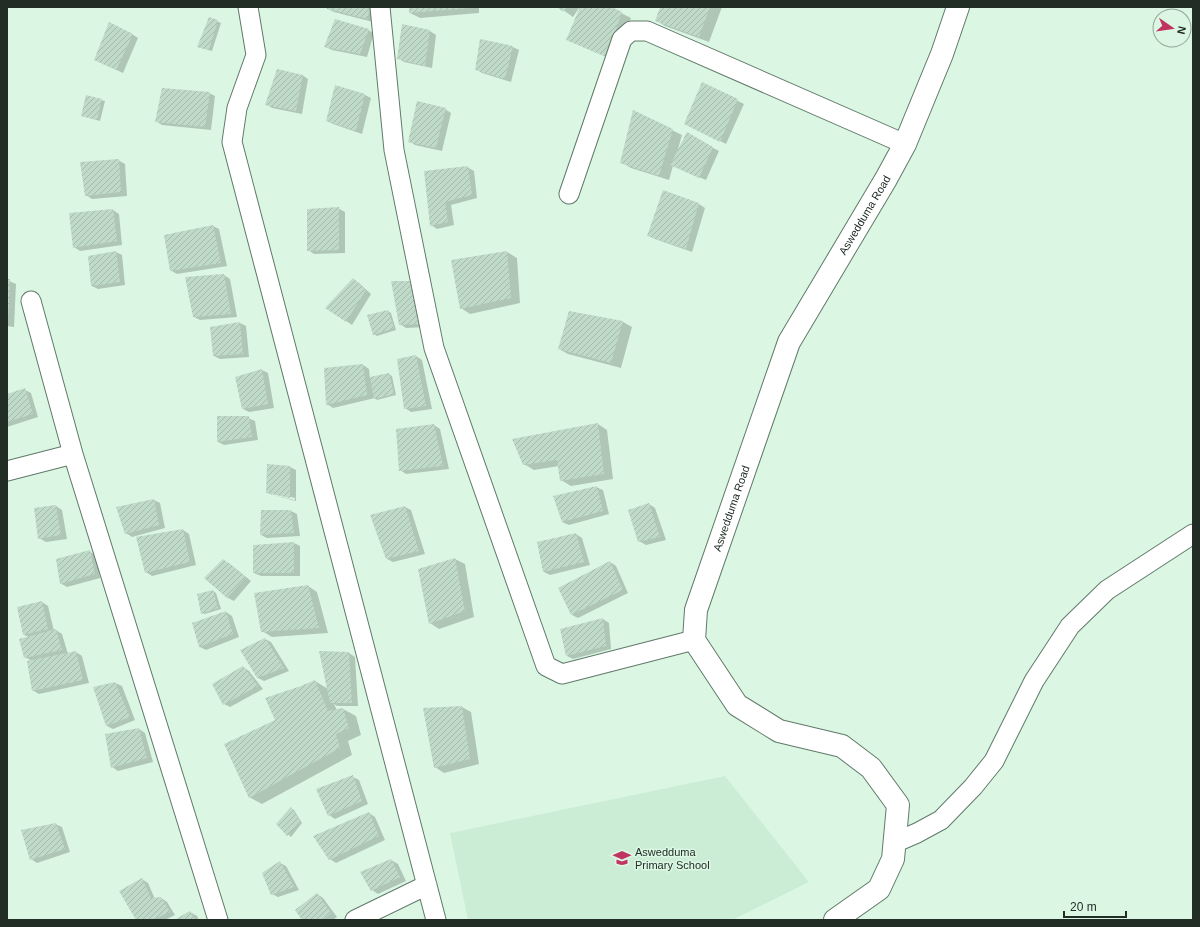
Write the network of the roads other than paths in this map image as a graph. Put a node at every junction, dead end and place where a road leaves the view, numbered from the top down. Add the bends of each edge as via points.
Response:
1 (248, 7) edge
2 (380, 7) edge
3 (958, 7) edge
4 (905, 144) junction
5 (568, 194) dead end
6 (31, 301) dead end
7 (73, 454) junction
8 (7, 471) edge
9 (1193, 534) edge
10 (694, 640) junction
11 (894, 843) junction
12 (427, 885) junction
13 (218, 920) edge
14 (355, 920) edge
15 (436, 920) edge
16 (835, 920) edge

1 - 12 street via 256,55 237,108 232,142
2 - 10 street via 394,150 434,348 546,666 562,674
3 - 4 street, Aswedduma Road via 942,54
4 - 5 street via 648,31 631,31 622,39
4 - 10 street, Aswedduma Road via 789,342 696,610
6 - 7 street
7 - 8 street
7 - 13 street
9 - 11 street via 1107,590 1070,626 1034,681 994,761 973,787 941,820
10 - 11 street via 737,705 779,731 842,746 871,768 898,805
11 - 16 street via 893,859 879,889
12 - 14 street
12 - 15 street

